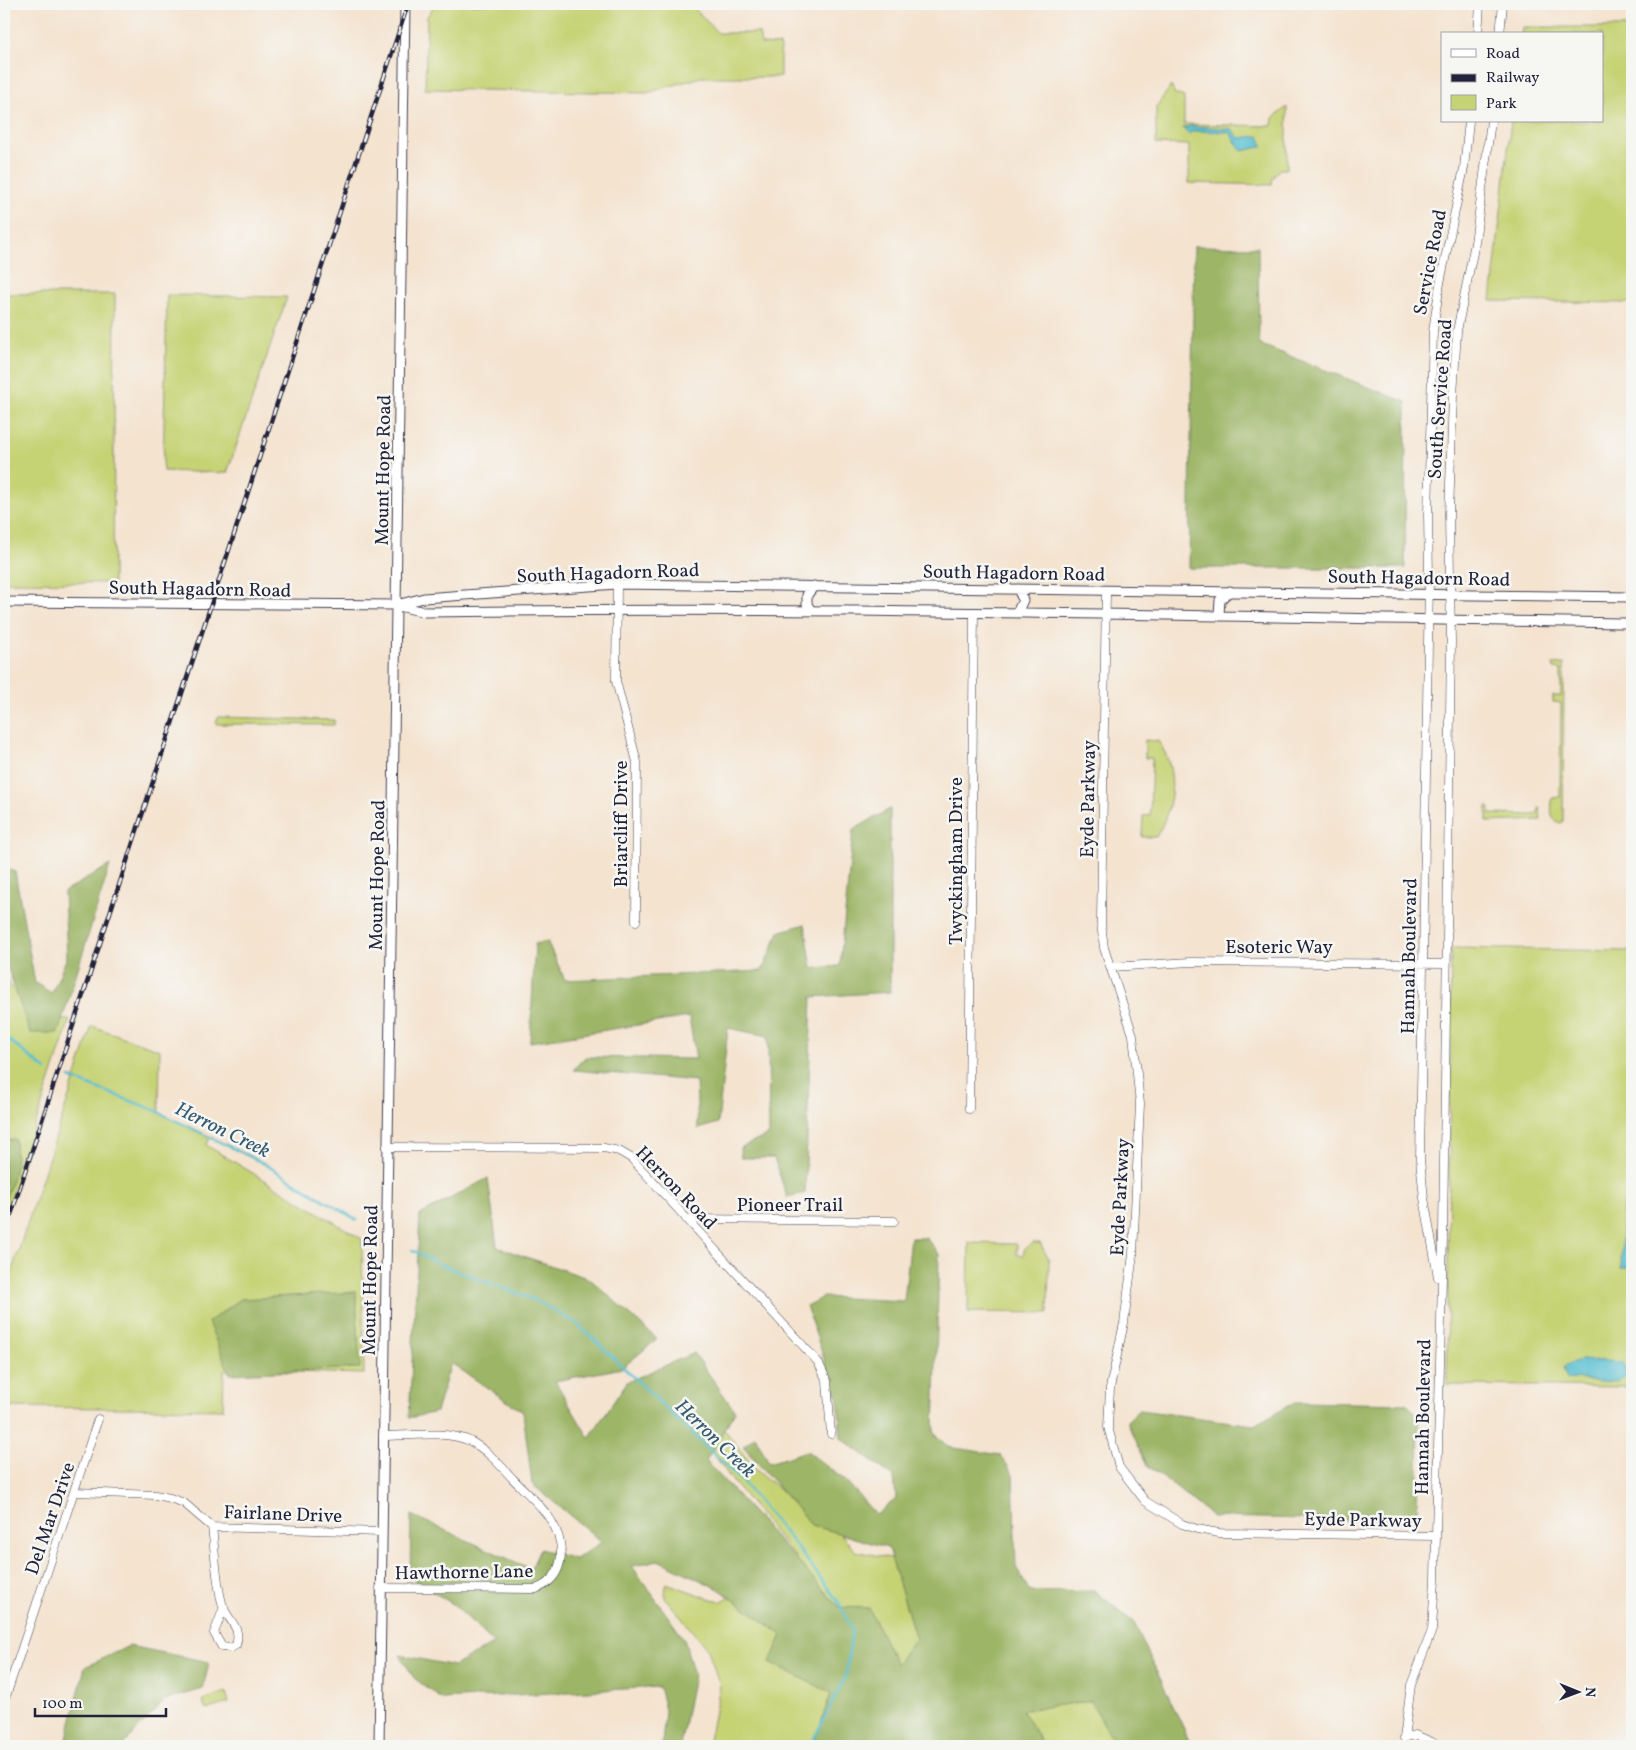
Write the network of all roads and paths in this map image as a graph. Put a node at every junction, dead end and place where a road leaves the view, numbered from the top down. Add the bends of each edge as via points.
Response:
1 (405, 4) edge
2 (1480, 4) edge
3 (1503, 4) edge
4 (1478, 32) edge
5 (1500, 32) edge
6 (1469, 122) edge
7 (1491, 122) edge
8 (617, 584) junction
9 (814, 586) junction
10 (1018, 589) junction
11 (1106, 590) junction
12 (1230, 591) junction
13 (1429, 593) junction
14 (1451, 594) junction
15 (1632, 597) edge
16 (4, 602) edge
17 (396, 605) junction
18 (617, 610) junction
19 (811, 611) junction
20 (974, 613) junction
21 (1017, 613) junction
22 (1106, 614) junction
23 (1219, 615) junction
24 (1428, 620) junction
25 (1451, 620) junction
26 (1632, 623) edge
27 (636, 920) dead end
28 (1424, 964) junction
29 (1446, 964) junction
30 (1112, 967) junction
31 (969, 1109) dead end
32 (387, 1147) junction
33 (686, 1219) junction
34 (894, 1221) dead end
35 (1441, 1292) junction
36 (98, 1419) dead end
37 (831, 1434) dead end
38 (383, 1436) junction
39 (75, 1492) junction
40 (212, 1527) junction
41 (381, 1532) junction
42 (1436, 1536) junction
43 (380, 1588) junction
44 (224, 1607) junction
45 (4, 1674) edge
46 (9, 1684) junction
47 (4, 1698) edge
48 (379, 1746) edge
49 (1441, 1746) edge

1 - 17 street, Mount Hope Road
2 - 4 street
3 - 5 street
6 - 13 street, Service Road via 1464,168 1433,331
7 - 14 street, South Service Road via 1479,218 1457,331 1450,514
8 - 9 street, South Hagadorn Road
8 - 17 street, South Hagadorn Road via 424,598
8 - 18 street, Briarcliff Drive
9 - 10 street, South Hagadorn Road
9 - 19 street via 807,595
10 - 11 street, South Hagadorn Road
10 - 21 street via 1023,600
11 - 12 street, South Hagadorn Road
11 - 22 street, Eyde Parkway
12 - 13 street, South Hagadorn Road
12 - 23 street via 1220,600
13 - 14 street, South Hagadorn Road
13 - 24 street, Service Road
14 - 15 street, South Hagadorn Road
14 - 25 street, South Service Road
16 - 17 street, South Hagadorn Road
17 - 18 street, South Hagadorn Road via 425,612
17 - 32 street, Mount Hope Road
18 - 19 street, South Hagadorn Road
18 - 27 street, Briarcliff Drive via 616,681 637,762
19 - 20 street, South Hagadorn Road
20 - 21 street, South Hagadorn Road
20 - 31 street, Twyckingham Drive
21 - 22 street, South Hagadorn Road
22 - 23 street, South Hagadorn Road
22 - 30 street, Eyde Parkway via 1101,923 1104,948
23 - 24 street, South Hagadorn Road
24 - 25 street, South Hagadorn Road
24 - 28 street, Hannah Boulevard
25 - 26 street, South Hagadorn Road
25 - 29 street, Hannah Boulevard
28 - 29 street, Esoteric Way
28 - 30 street, Esoteric Way via 1190,962
28 - 35 street, Hannah Boulevard via 1420,1160
29 - 35 street, Hannah Boulevard
30 - 42 street, Eyde Parkway via 1133,1035 1140,1104 1133,1254 1124,1323 1110,1388 1108,1427 1119,1467 1145,1501 1182,1524 1198,1529 1219,1533
32 - 33 street, Herron Road via 614,1149 631,1158
32 - 38 street, Mount Hope Road
33 - 34 street, Pioneer Trail
33 - 37 street, Herron Road via 818,1362 827,1381
35 - 42 street, Hannah Boulevard
36 - 39 street, Del Mar Drive
38 - 41 street, Mount Hope Road
38 - 43 street, Hawthorne Lane via 451,1437 476,1444 502,1466 548,1515 558,1535 561,1553 555,1576 536,1588
39 - 40 street, Fairlane Drive via 170,1498 184,1503
39 - 46 street, Del Mar Drive
40 - 41 street, Fairlane Drive
40 - 44 street
41 - 43 street, Mount Hope Road
42 - 49 street, Hannah Boulevard via 1432,1630 1411,1685 1404,1738 1416,1736
43 - 48 street, Mount Hope Road
44 - 44 street via 214,1633 222,1646 231,1648 236,1645 238,1629
45 - 46 street
46 - 47 street, Del Mar Drive

